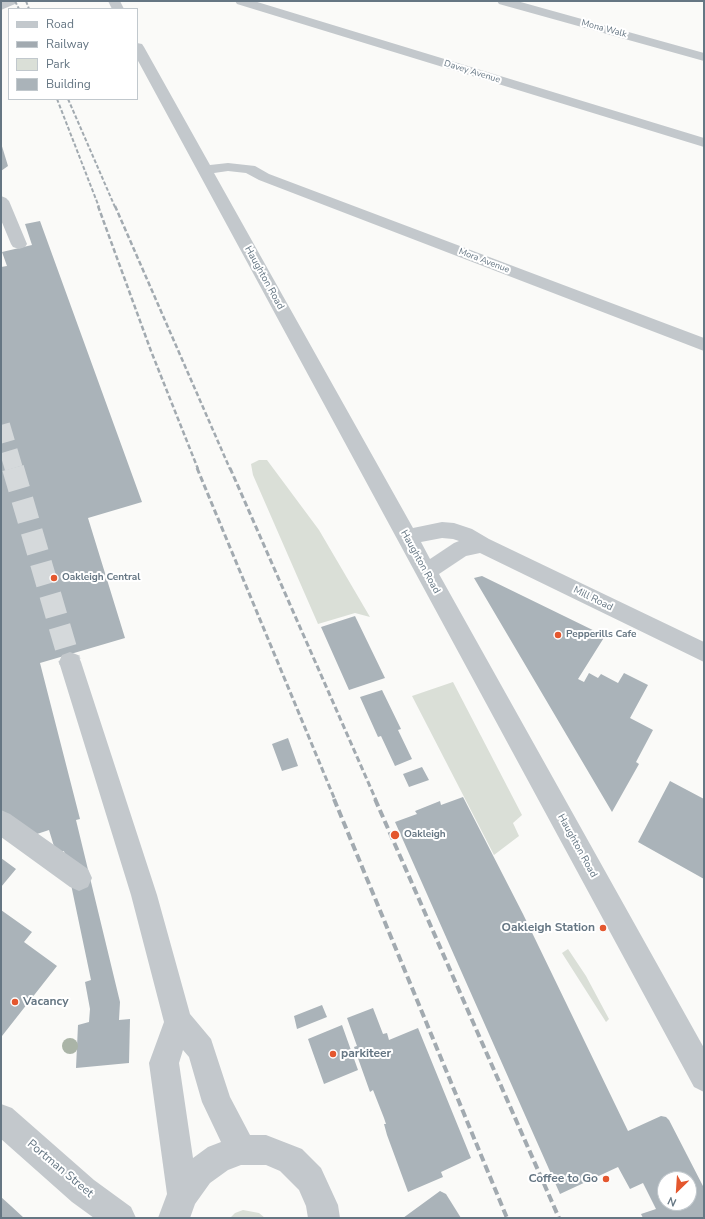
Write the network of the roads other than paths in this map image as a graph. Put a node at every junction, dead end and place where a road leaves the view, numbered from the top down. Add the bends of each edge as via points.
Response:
1 (10, 1) edge
2 (241, 1) edge
3 (503, 1) edge
4 (1, 6) edge
5 (138, 49) edge
6 (704, 56) edge
7 (704, 143) edge
8 (209, 177) junction
9 (1, 201) edge
10 (19, 244) dead end
11 (704, 345) edge
12 (406, 537) junction
13 (482, 545) junction
14 (426, 572) junction
15 (704, 653) edge
16 (70, 662) tunnel mouth
17 (1, 822) edge
18 (79, 878) dead end
19 (178, 1022) junction
20 (704, 1077) edge
21 (1, 1119) edge
22 (241, 1150) junction
23 (178, 1206) edge
24 (120, 1218) edge
25 (324, 1218) edge

1 - 4 street
2 - 7 street, Davey Avenue
3 - 6 street, Mona Walk
5 - 8 street, Haughton Road
8 - 11 street, Mora Avenue via 264,177
8 - 12 street, Haughton Road
9 - 10 street
12 - 13 street, Mill Road via 442,530 460,533
12 - 14 street, Haughton Road
13 - 14 street via 461,549
13 - 15 street, Mill Road
14 - 20 street, Haughton Road
16 - 19 street via 144,895
17 - 18 street
19 - 22 street via 201,1050 217,1102
19 - 23 street via 164,1063
21 - 24 street, Portman Street via 83,1190
22 - 23 street via 219,1158 199,1172
22 - 25 street via 266,1150 291,1160 310,1179 322,1205

